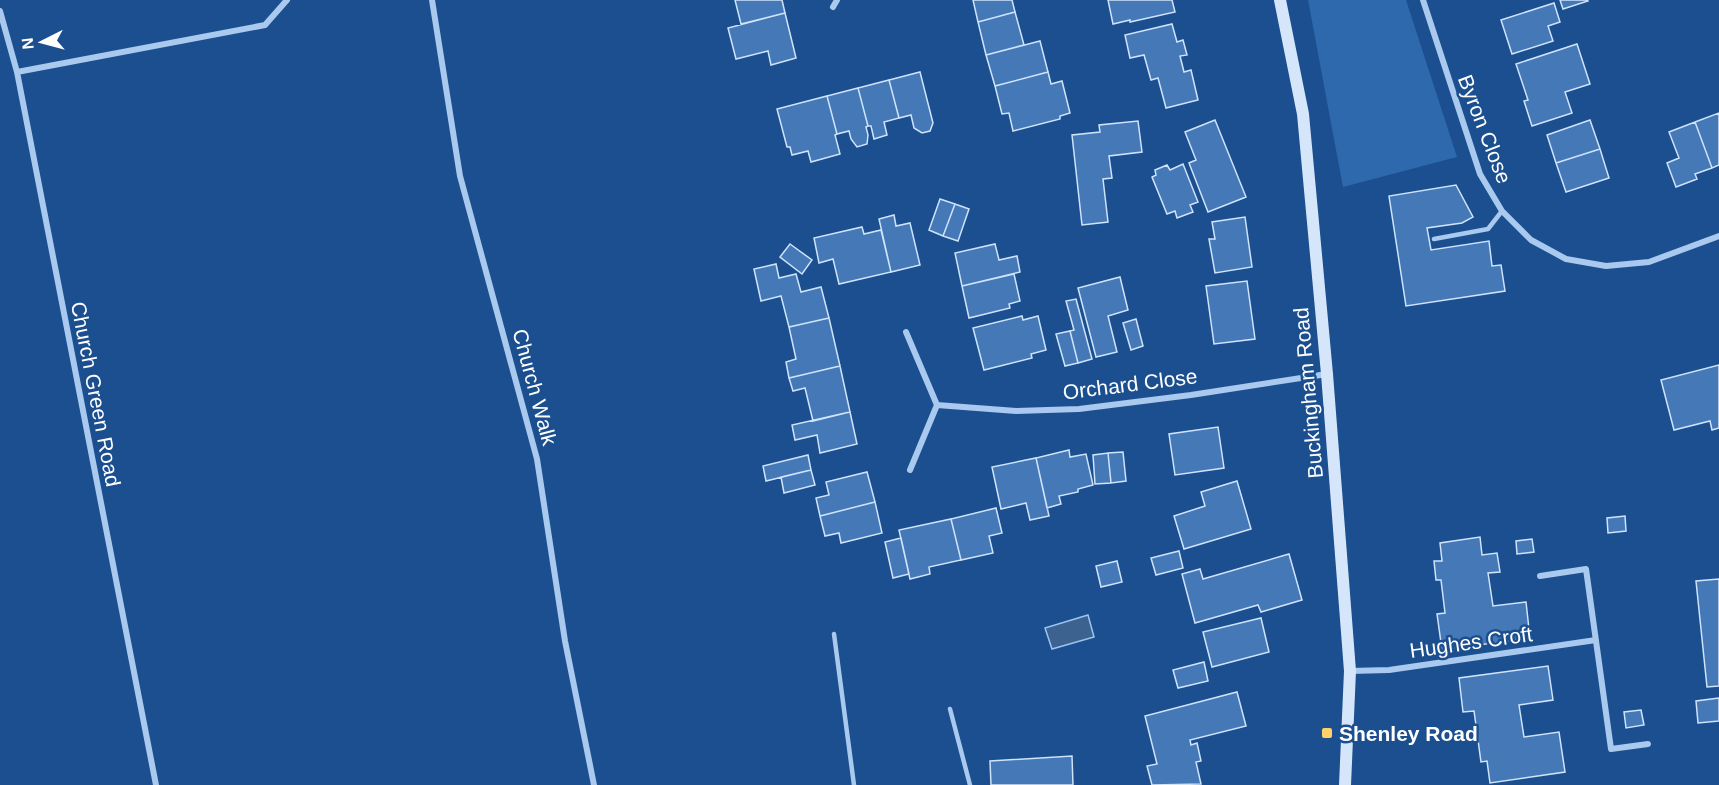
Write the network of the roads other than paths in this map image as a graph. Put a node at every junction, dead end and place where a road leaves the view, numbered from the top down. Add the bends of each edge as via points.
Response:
1 (287, 0) edge
2 (432, 0) edge
3 (837, 0) edge
4 (1280, 0) edge
5 (1423, 0) edge
6 (833, 7) dead end
7 (0, 11) edge
8 (17, 72) junction
9 (1502, 211) junction
10 (1719, 236) edge
11 (1434, 239) dead end
12 (906, 332) dead end
13 (1327, 374) junction
14 (937, 405) junction
15 (910, 470) dead end
16 (1540, 576) dead end
17 (834, 634) dead end
18 (1596, 640) junction
19 (1350, 671) junction
20 (950, 709) dead end
21 (1648, 744) dead end
22 (156, 785) edge
23 (594, 785) edge
24 (854, 785) edge
25 (970, 785) edge
26 (1346, 785) edge

1 - 8 street via 265,25
2 - 23 street, Church Walk via 460,176 537,459 565,641
3 - 6 street
4 - 13 main road, Buckingham Road via 1303,114
5 - 9 street, Byron Close via 1480,174
7 - 8 street, Church Green Road
8 - 22 street, Church Green Road
9 - 10 street, Byron Close via 1531,240 1566,259 1606,266 1649,262
9 - 11 lane via 1488,229
12 - 14 street
13 - 14 street, Orchard Close via 1079,409 1016,411
13 - 19 main road, Buckingham Road
14 - 15 street
16 - 18 street via 1586,569
17 - 24 lane
18 - 19 street, Hughes Croft via 1389,670
18 - 21 street via 1611,749
19 - 26 main road, Buckingham Road
20 - 25 lane

